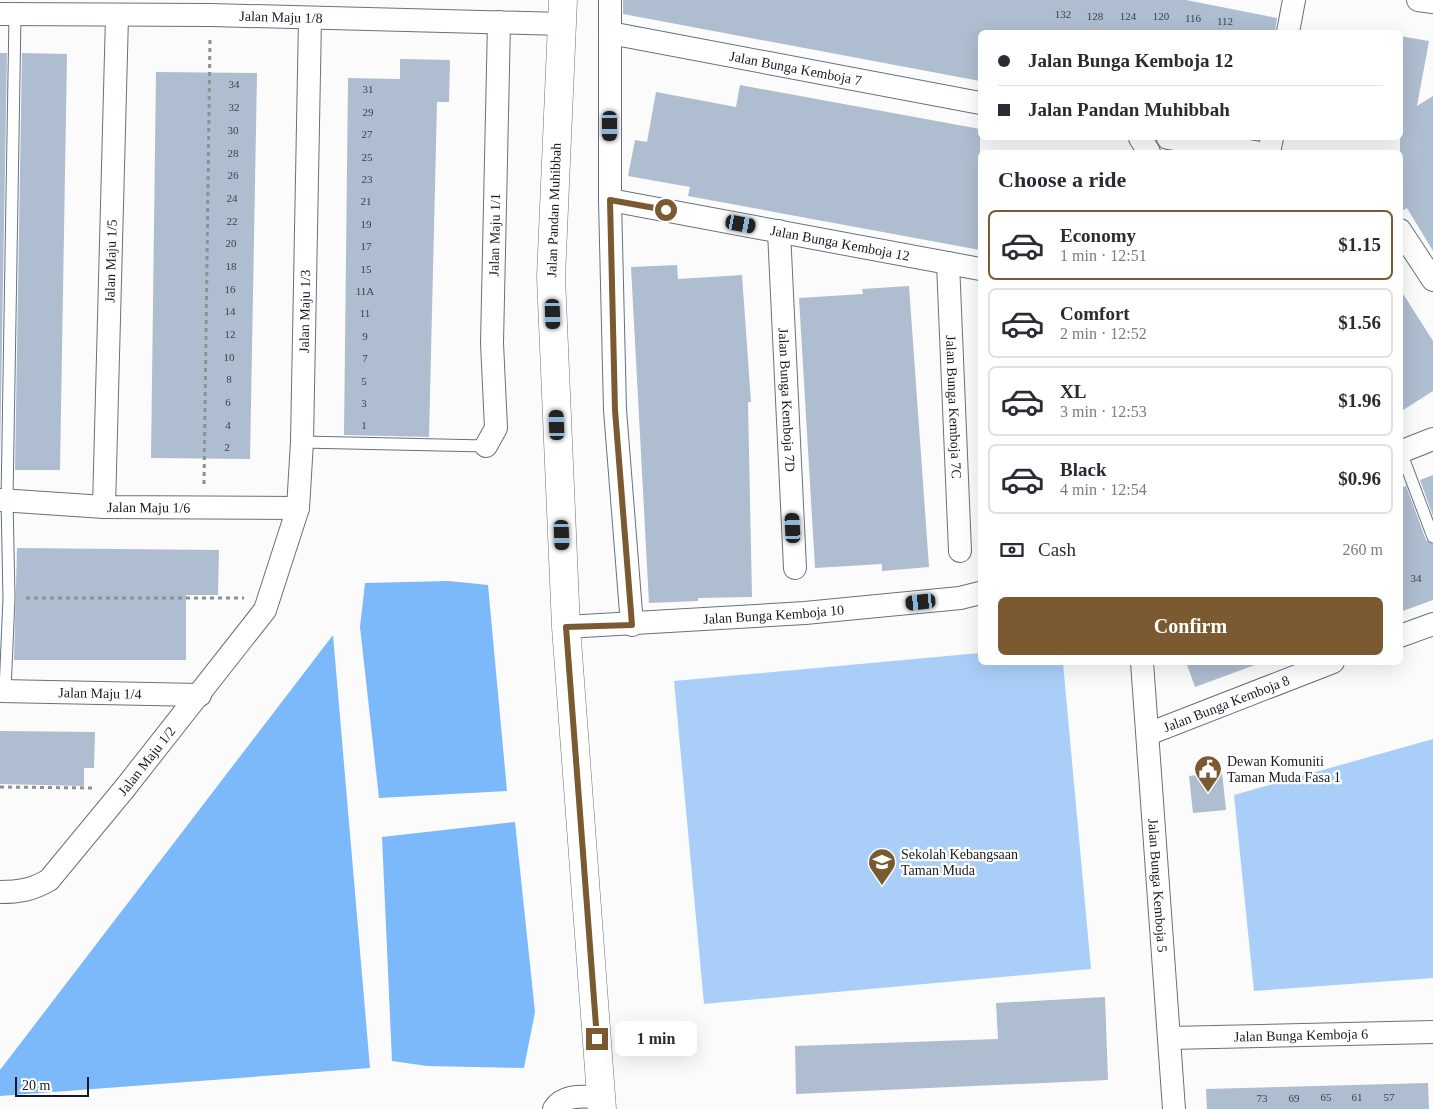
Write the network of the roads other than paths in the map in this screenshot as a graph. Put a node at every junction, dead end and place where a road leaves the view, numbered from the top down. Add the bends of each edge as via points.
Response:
1 (610, 0) edge
2 (1294, 0) edge
3 (1418, 0) edge
4 (1433, 2) edge
5 (562, 12) edge
6 (7, 15) edge
7 (117, 16) junction
8 (310, 19) junction
9 (499, 22) junction
10 (1288, 30) edge
11 (610, 33) junction
12 (978, 103) edge
13 (1180, 140) edge
14 (1243, 150) edge
15 (610, 200) junction
16 (779, 231) junction
17 (1403, 235) edge
18 (948, 263) junction
19 (978, 269) edge
20 (1433, 280) edge
21 (1433, 439) edge
22 (302, 442) junction
23 (486, 446) joint
24 (1403, 451) edge
25 (1403, 460) edge
26 (3, 500) edge
27 (104, 507) junction
28 (298, 508) junction
29 (1433, 537) edge
30 (960, 551) dead end
31 (795, 568) dead end
32 (978, 594) edge
33 (268, 598) joint
34 (1433, 624) edge
35 (632, 625) junction
36 (566, 627) junction
37 (1403, 635) edge
38 (1142, 665) edge
39 (1325, 665) edge
40 (3, 691) edge
41 (200, 695) junction
42 (1148, 734) junction
43 (0, 892) edge
44 (1433, 1032) edge
45 (1169, 1038) junction
46 (601, 1103) edge
47 (554, 1109) edge
48 (1174, 1109) edge

1 - 11 street
2 - 10 street
3 - 4 street
5 - 9 street, Jalan Maju 1/8
5 - 36 street, Jalan Pandan Muhibbah via 551,277
6 - 7 street, Jalan Maju 1/8
6 - 26 lane
7 - 8 street, Jalan Maju 1/8 via 252,12
7 - 27 street, Jalan Maju 1/5
8 - 9 street, Jalan Maju 1/8
8 - 22 street, Jalan Maju 1/3
9 - 23 street, Jalan Maju 1/1 via 492,343 496,428
11 - 12 street, Jalan Bunga Kemboja 7
11 - 15 street
13 - 14 street
15 - 16 street, Jalan Bunga Kemboja 12
15 - 35 street via 615,410
16 - 18 street, Jalan Bunga Kemboja 12
16 - 31 street, Jalan Bunga Kemboja 7D
17 - 20 street
18 - 19 street, Jalan Bunga Kemboja 12
18 - 30 street, Jalan Bunga Kemboja 7C
21 - 24 street
22 - 23 lane
22 - 28 street, Jalan Maju 1/3
25 - 29 lane
26 - 27 street, Jalan Maju 1/6
26 - 40 lane via 9,598
27 - 28 street, Jalan Maju 1/6
28 - 33 street, Jalan Maju 1/3
32 - 35 street, Jalan Bunga Kemboja 10 via 805,613
33 - 41 street, Jalan Maju 1/2 via 265,610
34 - 37 street
35 - 36 street, Jalan Bunga Kemboja 10
36 - 46 street, Jalan Pandan Muhibbah
38 - 42 street, Jalan Bunga Kemboja 5
39 - 42 street, Jalan Bunga Kemboja 8
40 - 41 street, Jalan Maju 1/4
41 - 43 street, Jalan Maju 1/2 via 49,880 19,892
42 - 45 street, Jalan Bunga Kemboja 5
44 - 45 street, Jalan Bunga Kemboja 6
45 - 48 street, Jalan Bunga Kemboja 5
46 - 47 street via 568,1098

